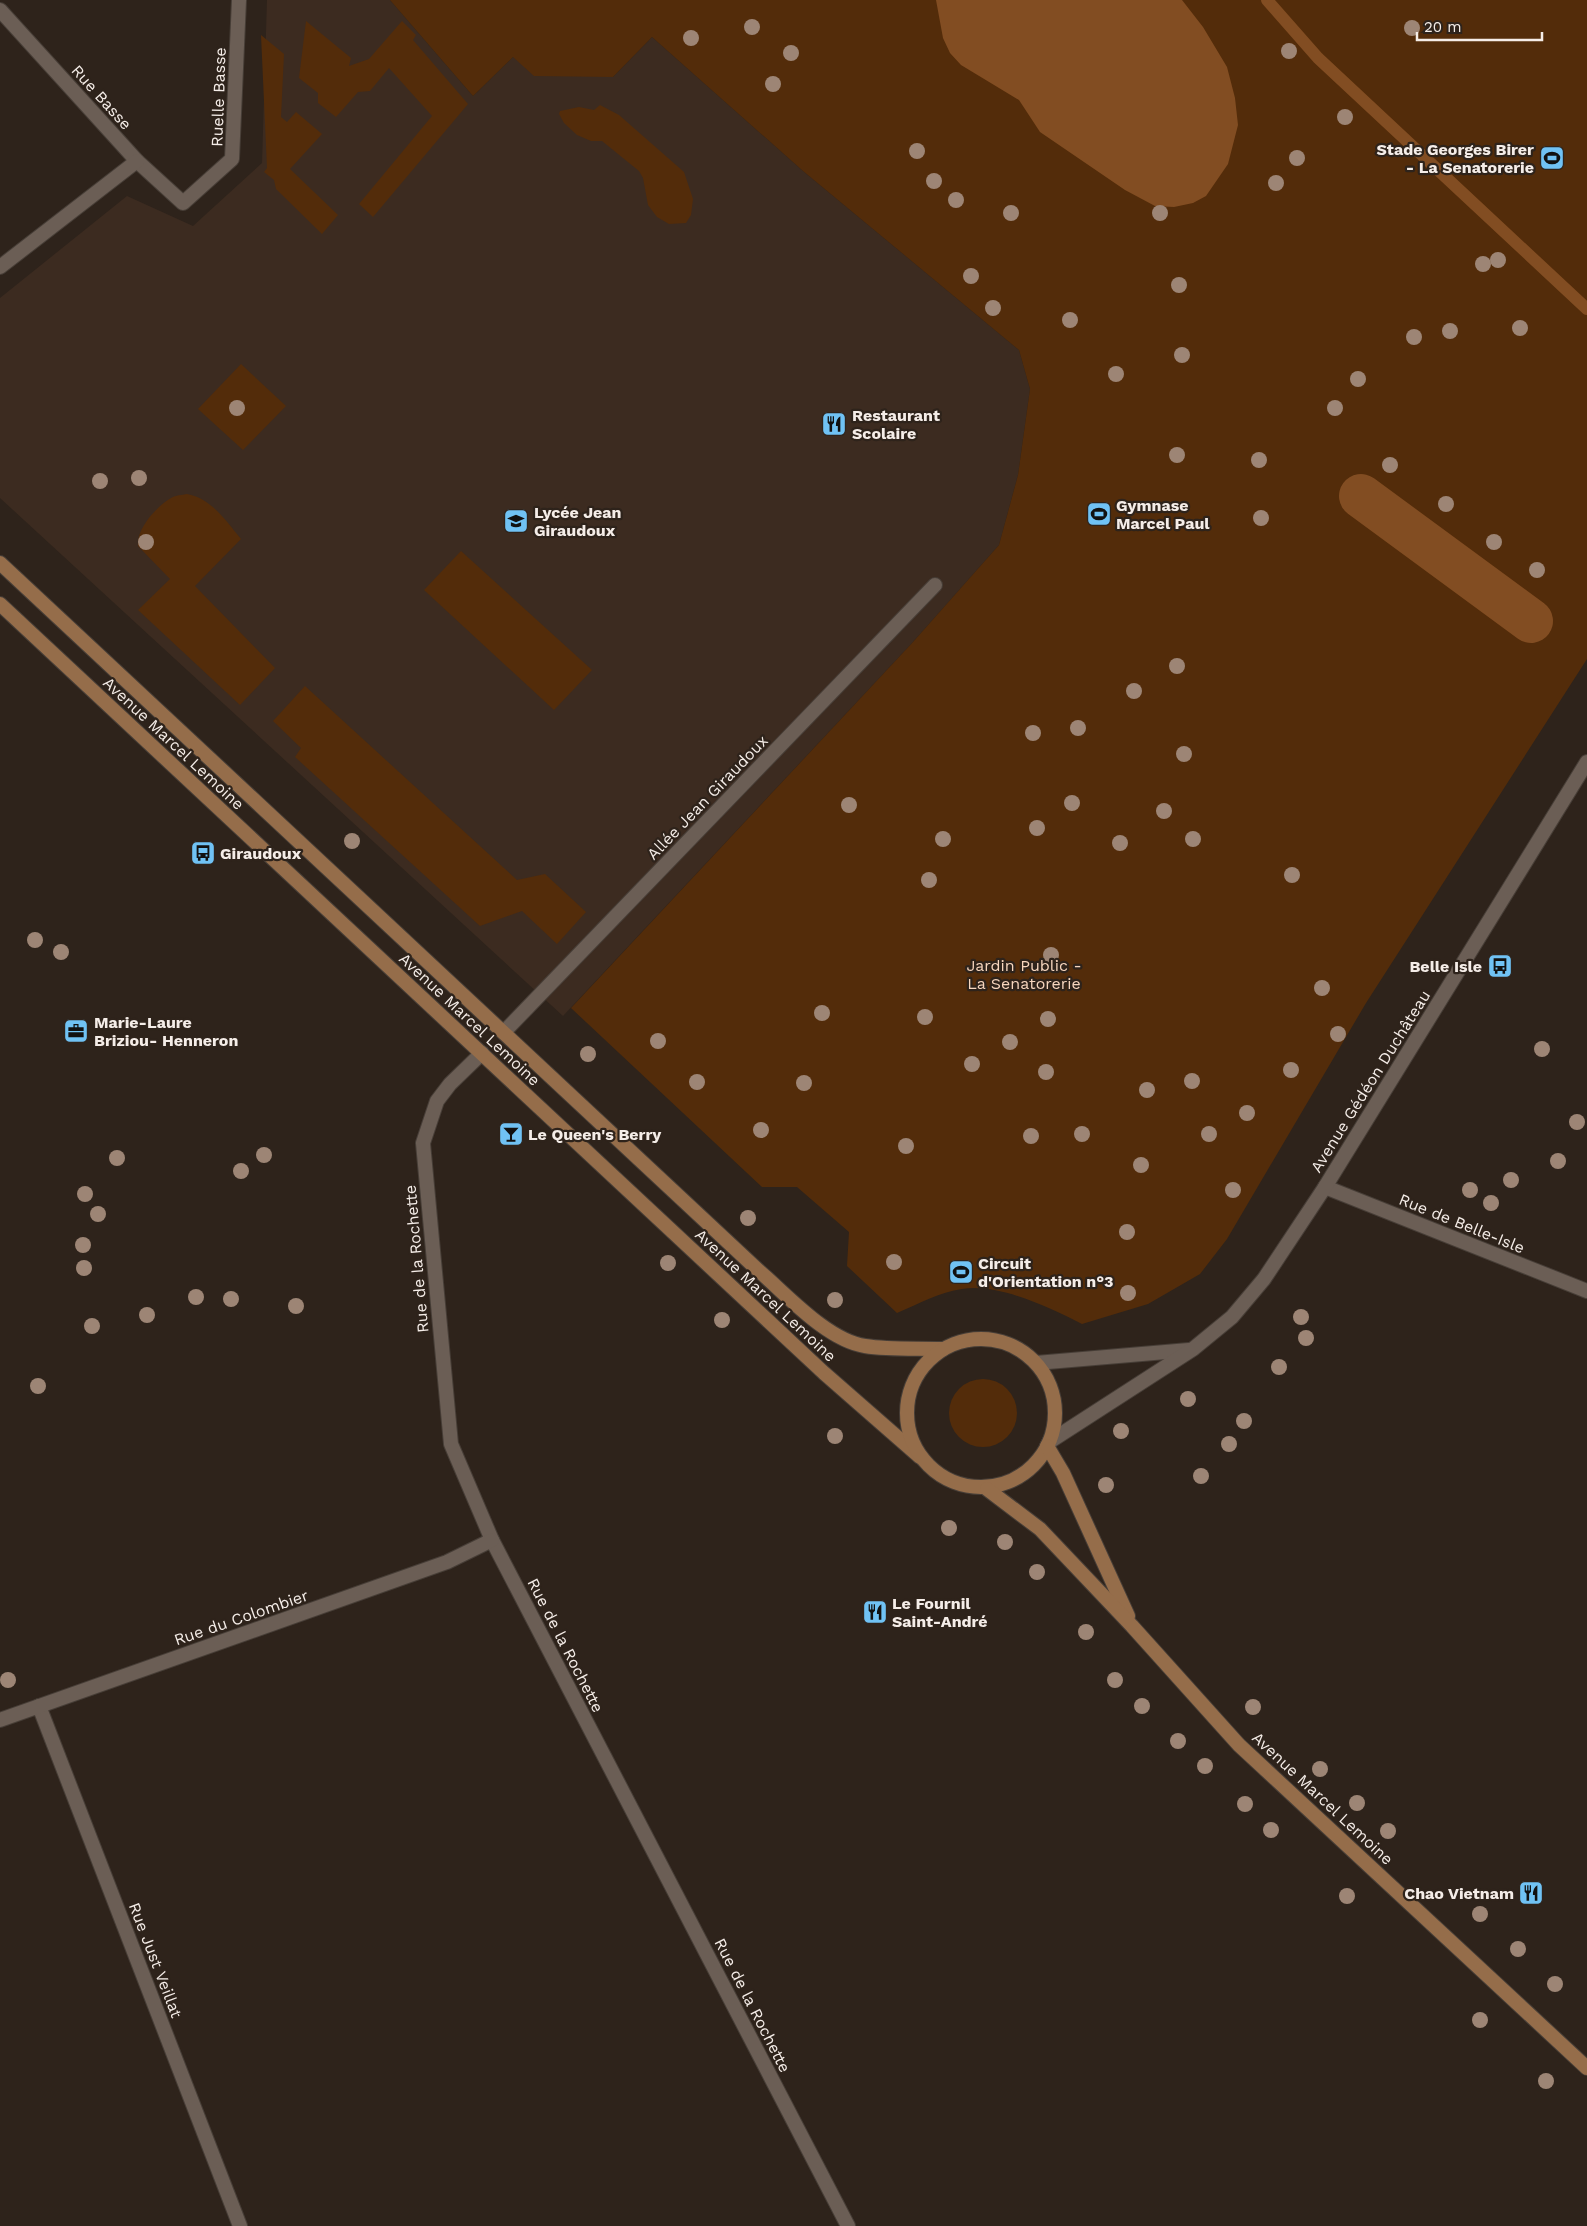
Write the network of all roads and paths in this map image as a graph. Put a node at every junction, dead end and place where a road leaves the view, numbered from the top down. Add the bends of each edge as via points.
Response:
1 (239, 0) edge
2 (0, 10) edge
3 (137, 161) junction
4 (183, 203) joint
5 (0, 267) edge
6 (0, 563) edge
7 (935, 585) dead end
8 (0, 604) edge
9 (1587, 762) edge
10 (504, 1032) junction
11 (482, 1053) junction
12 (1325, 1187) junction
13 (1587, 1291) edge
14 (943, 1349) junction
15 (1193, 1350) junction
16 (1036, 1363) junction
17 (1048, 1444) junction
18 (920, 1457) junction
19 (987, 1489) junction
20 (492, 1540) junction
21 (1132, 1626) junction
22 (40, 1706) junction
23 (0, 1720) edge
24 (1587, 2068) edge
25 (240, 2226) edge
26 (848, 2226) edge

1 - 4 street, Ruelle Basse via 232,159
2 - 3 street, Rue Basse
3 - 4 street, Rue Basse
3 - 5 street
6 - 10 main road, Avenue Marcel Lemoine
7 - 10 street, Allée Jean Giraudoux
8 - 11 main road, Avenue Marcel Lemoine
9 - 12 street, Avenue Gédéon Duchâteau
10 - 14 main road, Avenue Marcel Lemoine via 821,1325 864,1346
11 - 18 main road, Avenue Marcel Lemoine via 824,1373
11 - 20 street, Rue de la Rochette via 436,1101 423,1143 451,1444
12 - 13 street, Rue de Belle-Isle
12 - 15 street, Avenue Gédéon Duchâteau via 1264,1279 1232,1316
14 - 16 main road via 962,1341 1003,1342
14 - 18 main road via 924,1365 911,1386 906,1410 909,1434
15 - 16 street
15 - 17 street, Avenue Gédéon Duchâteau
16 - 17 main road via 1048,1382 1054,1402 1055,1422
17 - 19 main road via 1027,1472
17 - 21 main road, Avenue Marcel Lemoine
18 - 19 main road via 953,1483
19 - 21 main road, Avenue Marcel Lemoine via 1040,1529
20 - 22 street, Rue du Colombier via 447,1562
20 - 26 street, Rue de la Rochette
21 - 24 main road, Avenue Marcel Lemoine via 1240,1745
22 - 23 street, Rue du Colombier
22 - 25 street, Rue Just Veillat

